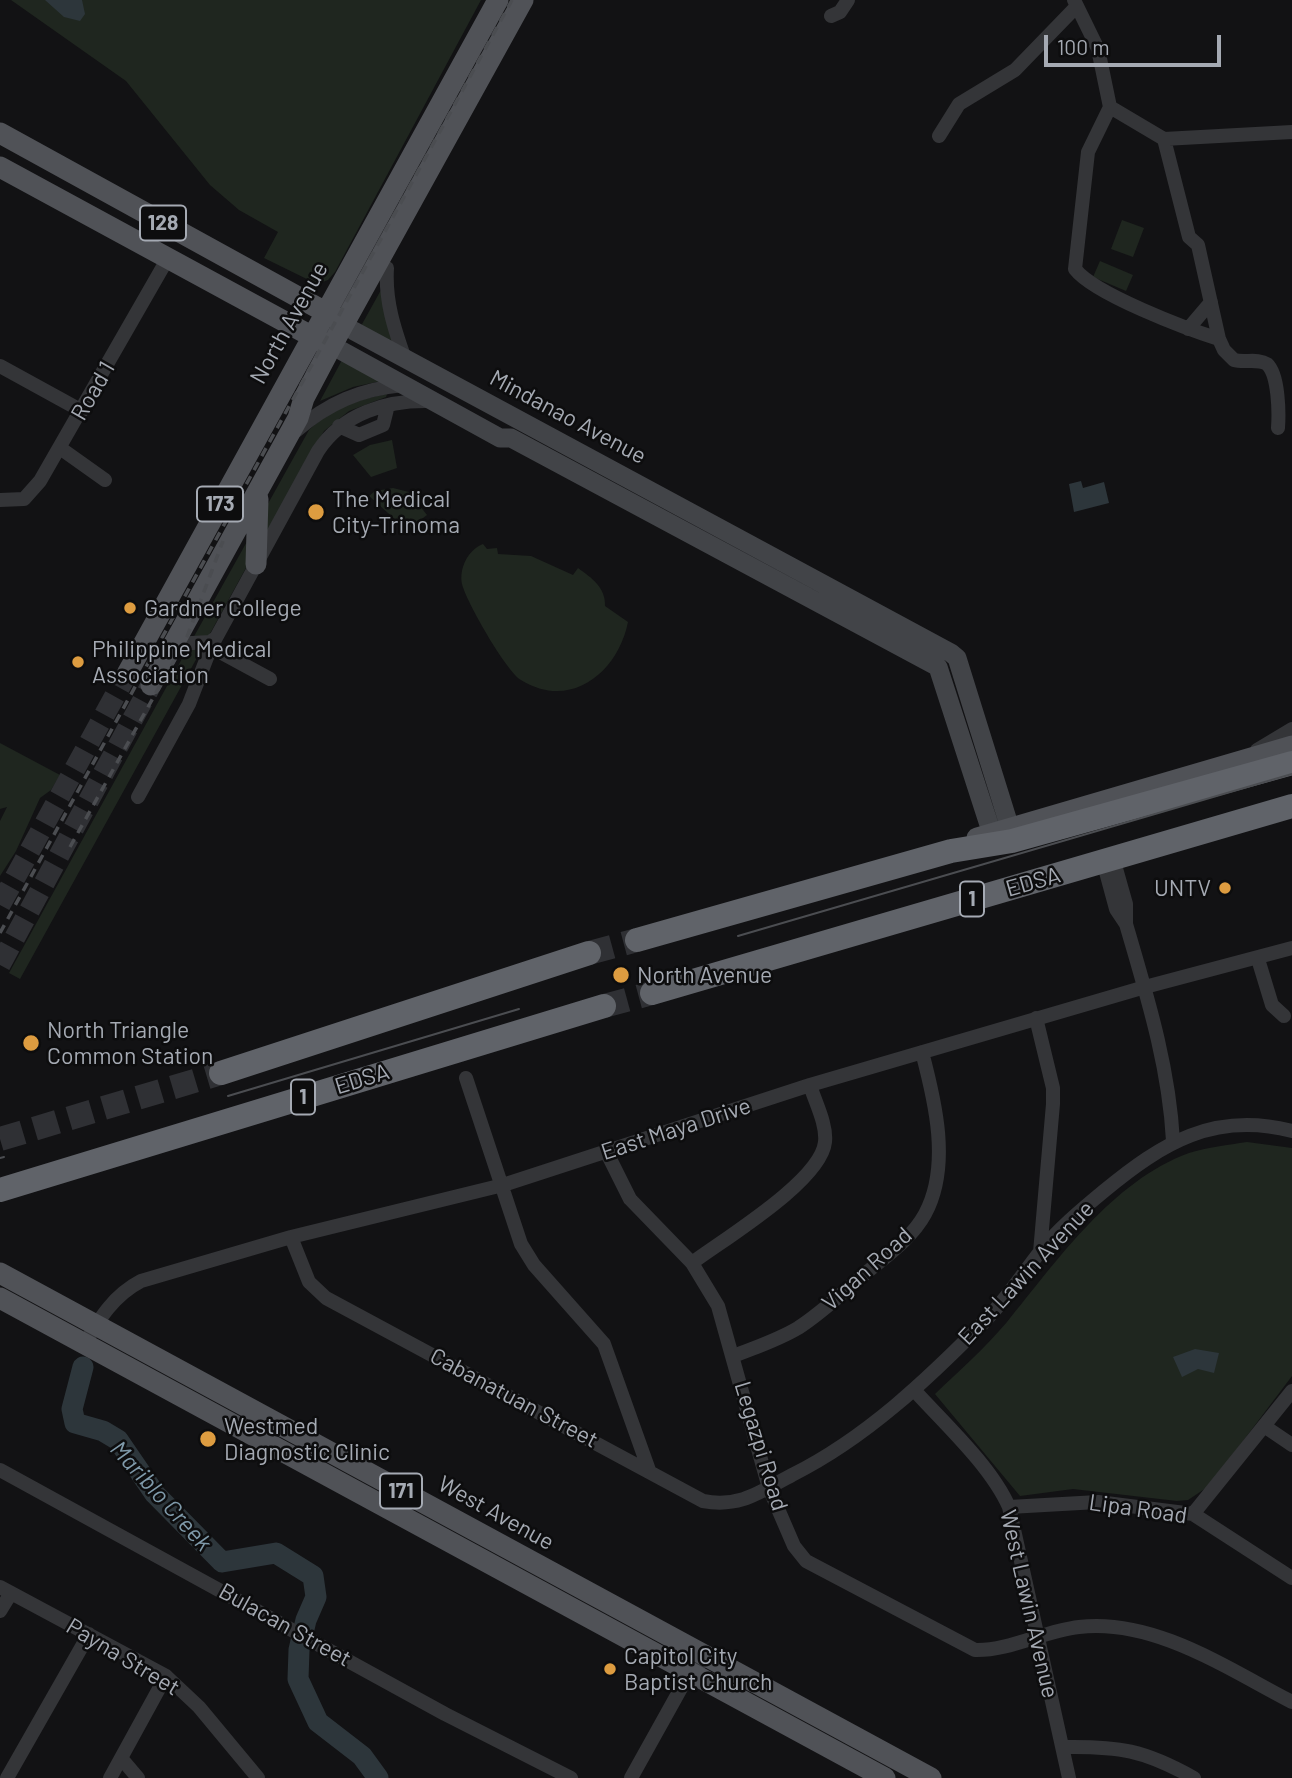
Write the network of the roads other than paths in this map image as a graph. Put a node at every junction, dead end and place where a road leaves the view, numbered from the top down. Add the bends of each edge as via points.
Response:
1 (498, 0) edge
2 (848, 0) edge
3 (526, 2) edge
4 (1075, 3) edge
5 (831, 16) dead end
6 (508, 42) junction
7 (1111, 107) junction
8 (1292, 132) edge
9 (0, 133) edge
10 (939, 136) dead end
11 (1164, 139) junction
12 (0, 167) edge
13 (420, 196) junction
14 (168, 258) junction
15 (387, 268) junction
16 (1211, 302) junction
17 (325, 312) junction
18 (349, 327) junction
19 (1188, 329) junction
20 (312, 336) junction
21 (1219, 339) junction
22 (374, 342) junction
23 (337, 349) junction
24 (405, 359) junction
25 (363, 363) junction
26 (0, 366) edge
27 (403, 385) junction
28 (431, 401) junction
29 (82, 411) junction
30 (1278, 428) dead end
31 (287, 439) junction
32 (60, 448) junction
33 (105, 480) dead end
34 (258, 493) junction
35 (0, 500) edge
36 (256, 564) junction
37 (213, 643) junction
38 (174, 644) junction
39 (128, 672) tunnel mouth
40 (270, 679) dead end
41 (151, 685) tunnel mouth
42 (1292, 729) edge
43 (1292, 746) edge
44 (1236, 763) junction
45 (1292, 763) edge
46 (987, 785) junction
47 (138, 797) dead end
48 (1292, 806) edge
49 (1001, 831) junction
50 (951, 851) junction
51 (1108, 860) junction
52 (637, 940) tunnel mouth
53 (1292, 948) edge
54 (589, 953) tunnel mouth
55 (1258, 959) junction
56 (1145, 987) junction
57 (652, 993) tunnel mouth
58 (604, 1006) tunnel mouth
59 (1284, 1016) dead end
60 (1036, 1018) junction
61 (922, 1052) junction
62 (221, 1073) tunnel mouth
63 (466, 1078) dead end
64 (810, 1085) junction
65 (1292, 1131) edge
66 (1173, 1141) junction
67 (607, 1153) junction
68 (503, 1185) junction
69 (1, 1191) edge
70 (292, 1237) junction
71 (1040, 1252) junction
72 (692, 1263) junction
73 (0, 1273) edge
74 (0, 1298) edge
75 (96, 1324) junction
76 (85, 1343) junction
77 (734, 1356) junction
78 (914, 1390) junction
79 (1292, 1391) edge
80 (1264, 1426) junction
81 (1292, 1445) edge
82 (0, 1469) edge
83 (649, 1470) junction
84 (769, 1488) junction
85 (1009, 1507) junction
86 (1193, 1514) junction
87 (1292, 1578) edge
88 (5, 1590) edge
89 (0, 1611) edge
90 (89, 1634) junction
91 (1036, 1636) junction
92 (698, 1665) junction
93 (166, 1676) junction
94 (1292, 1702) edge
95 (1063, 1746) junction
96 (121, 1758) junction
97 (900, 1771) edge
98 (1064, 1774) edge
99 (7, 1778) edge
100 (110, 1778) edge
101 (138, 1778) edge
102 (258, 1778) edge
103 (571, 1778) edge
104 (631, 1778) edge
105 (885, 1778) edge
106 (931, 1778) edge
107 (1194, 1778) edge

1 - 17 main road, North Avenue / 173
2 - 5 street
3 - 6 main road
3 - 6 main road, 173
4 - 7 street via 1098,48
4 - 10 street via 1015,70 959,104
6 - 13 main road, 173
7 - 11 street
7 - 19 street via 1088,152 1075,269 1089,282
8 - 11 street
9 - 17 main road, Mindanao Avenue / 128
11 - 16 street
12 - 14 main road, Mindanao Avenue / 128
13 - 15 main road, 173
13 - 18 main road, 173
14 - 20 main road, Mindanao Avenue / 128
14 - 29 street, Road 1
15 - 18 main road, 173
15 - 24 street via 391,319
16 - 19 street
16 - 21 street
17 - 18 main road, Mindanao Avenue / 128
17 - 20 main road, North Avenue / 173
18 - 22 street, Mindanao Avenue
18 - 23 main road, 173
19 - 21 street
20 - 23 main road, Mindanao Avenue / 128
20 - 39 main road, North Avenue / 173
21 - 30 street via 1234,360 1259,361 1270,370 1279,400
22 - 24 street, Mindanao Avenue
22 - 25 street
23 - 25 street, Mindanao Avenue
23 - 31 main road, 173 via 303,398
24 - 46 street, Mindanao Avenue via 951,653 957,658
25 - 27 street, Mindanao Avenue
26 - 29 street
27 - 28 street, Mindanao Avenue
27 - 31 street via 345,398 314,415
28 - 36 street via 388,405 339,426 318,451
28 - 46 street, Mindanao Avenue via 500,438 511,438 938,667
29 - 32 street, Road 1
31 - 34 main road, 173
32 - 33 street
32 - 35 street, Road 1 via 24,499
34 - 36 main road
34 - 38 main road, 173
36 - 37 street
37 - 38 street
37 - 40 street
37 - 47 street via 189,704
38 - 41 main road, 173
42 - 44 street
43 - 44 main road, EDSA / 1
44 - 49 main road, EDSA / 1
45 - 50 highway, EDSA / 1 via 1012,841
46 - 49 street, Mindanao Avenue
48 - 51 highway, EDSA / 1
49 - 50 main road, EDSA / 1
50 - 52 highway, EDSA / 1
51 - 56 street via 1116,909 1126,925
51 - 57 highway, EDSA / 1
53 - 55 street, East Maya Drive
54 - 62 highway, 1
55 - 56 street, East Maya Drive
55 - 59 street via 1272,1005
56 - 60 street, East Maya Drive
56 - 66 street via 1170,1096
58 - 69 highway, EDSA / 1
60 - 61 street, East Maya Drive
60 - 71 street via 1053,1088
61 - 64 street, East Maya Drive
61 - 77 street, Vigan Road via 934,1097 938,1142 935,1178 923,1217 894,1249 811,1319
63 - 68 street
64 - 67 street, East Maya Drive
64 - 72 street via 825,1132 816,1168
65 - 66 street, East Lawin Avenue via 1238,1124
66 - 71 street, East Lawin Avenue via 1088,1204
67 - 68 street, East Maya Drive
67 - 72 street, Legazpi Road via 630,1199
68 - 70 street, East Maya Drive
68 - 83 street via 526,1254 604,1344
70 - 75 street, East Maya Drive via 129,1288
70 - 83 street, Cabanatuan Street via 309,1282 326,1298
71 - 78 street, East Lawin Avenue via 988,1318
72 - 77 street, Legazpi Road via 718,1307
73 - 75 main road, West Avenue / 171
74 - 76 main road, West Avenue / 171
75 - 76 street, East Maya Drive
75 - 92 main road, West Avenue / 171
76 - 92 main road, West Avenue / 171
77 - 84 street, Legazpi Road
78 - 84 street, East Lawin Avenue via 859,1434
78 - 85 street, West Lawin Avenue via 956,1436
79 - 80 street
80 - 81 street
80 - 86 street
82 - 103 street, Bulacan Street
83 - 84 street, Cabanatuan Street via 703,1500 718,1503 737,1503
84 - 91 street, Legazpi Road via 794,1546 812,1565 975,1650
85 - 86 street, Lipa Road via 1098,1502
85 - 91 street, West Lawin Avenue
86 - 87 street, Lipa Road
88 - 89 street
88 - 90 street, Payna Street
90 - 93 street, Payna Street
90 - 99 street
91 - 94 street, Legazpi Road via 1098,1625 1136,1631 1174,1643
91 - 95 street, West Lawin Avenue
92 - 97 main road, West Avenue / 171
92 - 104 street
92 - 105 main road, West Avenue / 171
93 - 96 street
93 - 102 street, Payna Street via 199,1707
95 - 98 street, West Lawin Avenue
95 - 107 street via 1124,1748
96 - 100 street
96 - 101 street
97 - 106 main road, West Avenue / 171

